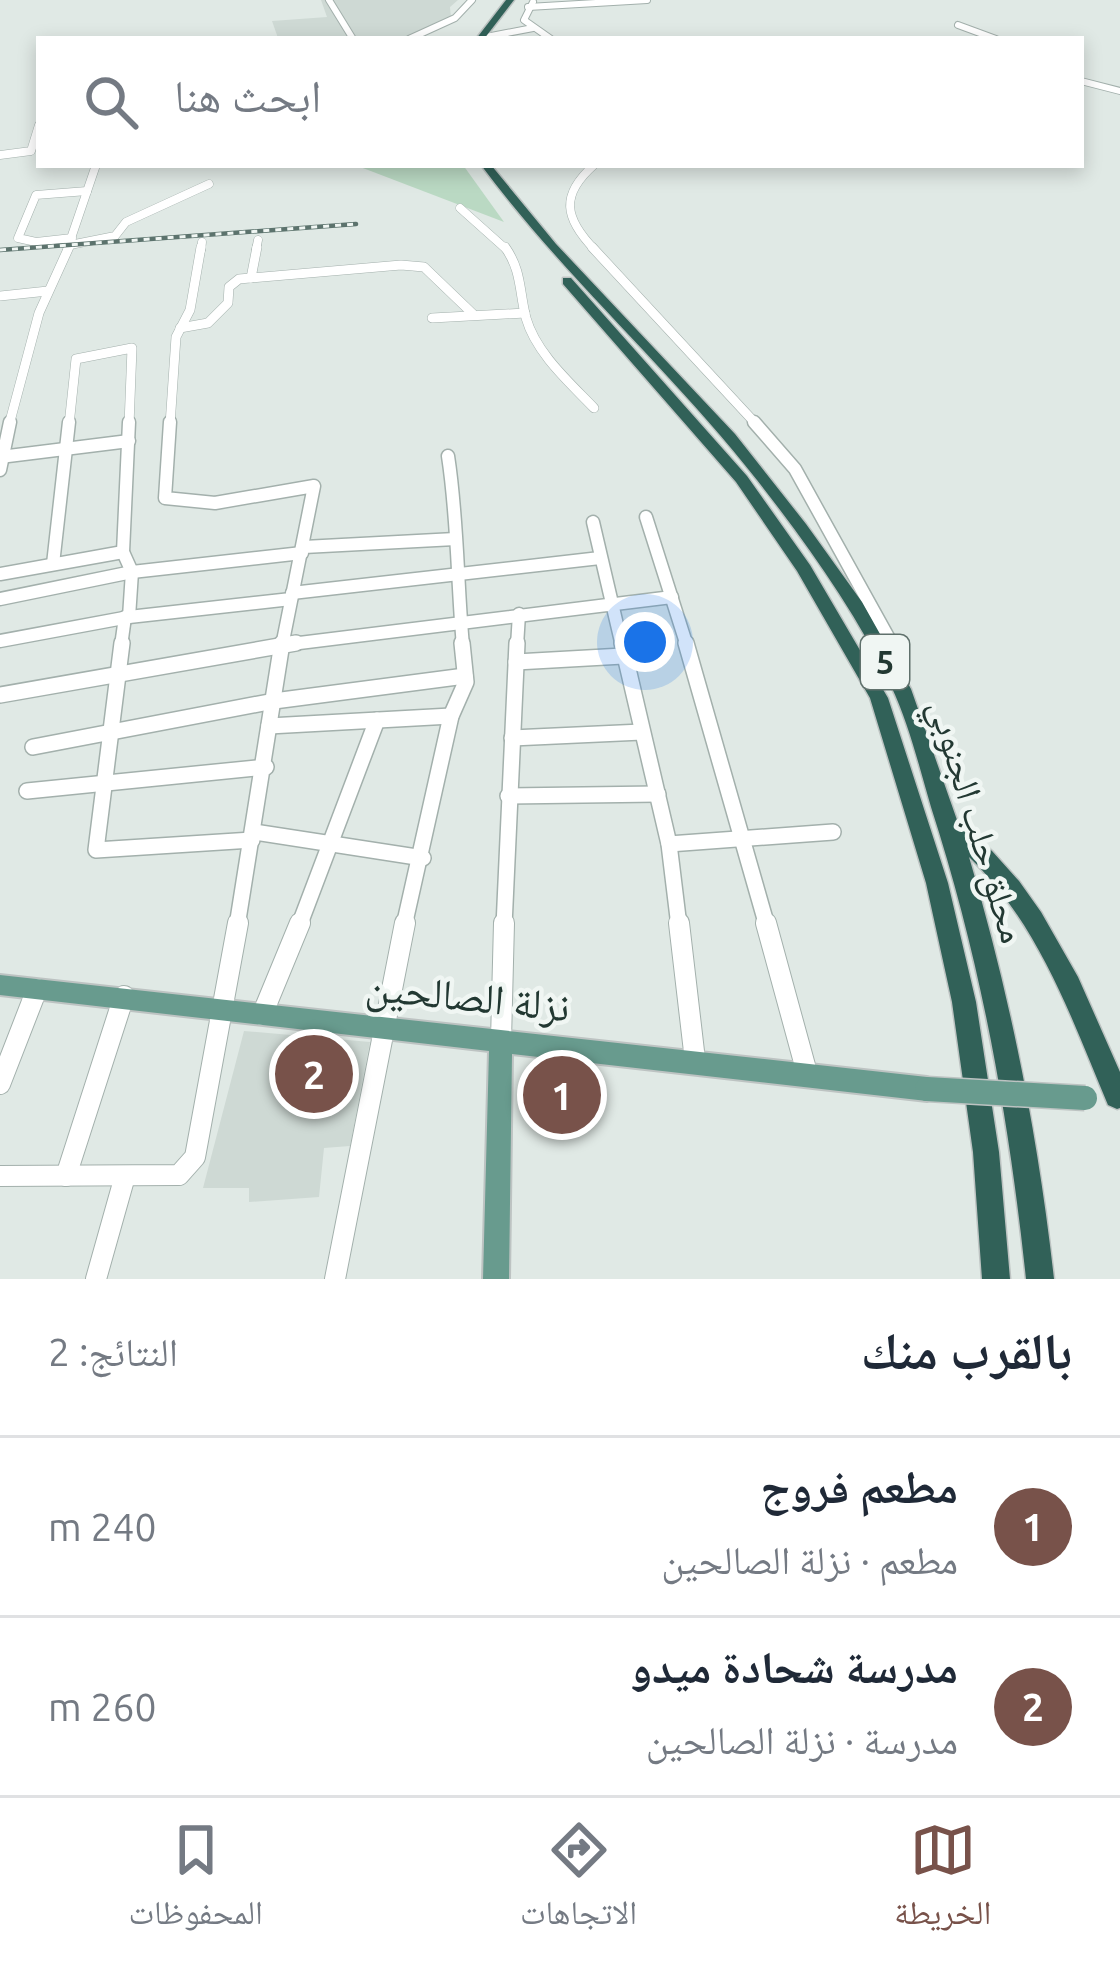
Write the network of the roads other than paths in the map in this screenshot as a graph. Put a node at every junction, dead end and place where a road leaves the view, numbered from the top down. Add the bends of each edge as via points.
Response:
1 (328, 0) edge
2 (472, 0) edge
3 (497, 0) edge
4 (510, 0) edge
5 (521, 0) edge
6 (647, 0) edge
7 (531, 4) edge
8 (958, 25) dead end
9 (533, 28) junction
10 (351, 36) edge
11 (416, 36) edge
12 (470, 36) edge
13 (482, 36) edge
14 (491, 36) edge
15 (546, 36) edge
16 (988, 36) edge
17 (1084, 82) edge
18 (1120, 92) edge
19 (35, 151) edge
20 (0, 155) edge
21 (95, 168) edge
22 (476, 168) edge
23 (488, 168) edge
24 (591, 168) edge
25 (209, 184) dead end
26 (87, 191) junction
27 (460, 208) dead end
28 (258, 240) dead end
29 (71, 241) junction
30 (202, 242) dead end
31 (251, 278) junction
32 (48, 291) junction
33 (0, 296) edge
34 (525, 313) junction
35 (473, 314) junction
36 (432, 318) dead end
37 (180, 328) junction
38 (594, 408) dead end
39 (129, 441) junction
40 (67, 449) junction
41 (448, 456) dead end
42 (1, 461) edge
43 (646, 517) dead end
44 (593, 522) dead end
45 (455, 539) junction
46 (303, 550) junction
47 (123, 552) junction
48 (600, 558) junction
49 (52, 564) junction
50 (132, 572) junction
51 (0, 574) edge
52 (456, 574) junction
53 (291, 596) junction
54 (672, 597) junction
55 (0, 599) edge
56 (611, 602) junction
57 (519, 614) junction
58 (128, 617) junction
59 (460, 622) junction
60 (0, 641) edge
61 (281, 645) junction
62 (623, 656) junction
63 (516, 662) junction
64 (121, 673) junction
65 (465, 676) junction
66 (902, 690) junction
67 (0, 695) edge
68 (274, 700) junction
69 (451, 716) junction
70 (376, 720) junction
71 (269, 726) junction
72 (114, 729) junction
73 (642, 732) junction
74 (512, 738) junction
75 (33, 747) dead end
76 (266, 767) junction
77 (106, 784) junction
78 (27, 791) dead end
79 (658, 794) junction
80 (508, 796) junction
81 (949, 825) junction
82 (833, 832) dead end
83 (253, 836) junction
84 (743, 838) junction
85 (334, 843) junction
86 (669, 844) junction
87 (423, 858) junction
88 (0, 985) edge
89 (37, 988) junction
90 (124, 996) junction
91 (220, 1010) junction
92 (262, 1016) junction
93 (382, 1024) junction
94 (501, 1040) junction
95 (695, 1060) junction
96 (807, 1073) junction
97 (0, 1084) edge
98 (1119, 1096) edge
99 (0, 1176) edge
100 (65, 1176) junction
101 (125, 1176) junction
102 (96, 1279) edge
103 (335, 1279) edge
104 (496, 1279) edge
105 (996, 1279) edge
106 (1040, 1279) edge

1 - 10 street
2 - 11 street via 455,18
3 - 12 highway
4 - 13 highway
5 - 7 street
6 - 7 street
7 - 9 street via 524,20
8 - 16 street
9 - 14 street
9 - 15 street
17 - 18 street
19 - 20 street
21 - 26 street
22 - 105 highway, محلق حلب الجنوبي / 5 via 521,231 742,479 879,698 938,883 964,1001
23 - 66 highway, محلق حلب الجنوبي / 5 via 760,473 829,567
24 - 66 street via 574,183 568,207 580,233 795,469 893,646
25 - 29 street via 126,221 115,236
26 - 29 street
26 - 29 street via 36,195 18,238
27 - 34 street via 512,256
28 - 31 street
29 - 32 street
30 - 37 street
31 - 35 street via 424,267
31 - 37 street via 232,282 228,303 208,323
32 - 33 street
32 - 42 street
34 - 35 street
34 - 38 street via 554,364
35 - 36 street
37 - 46 street via 165,498 207,502 314,486
39 - 40 street
39 - 40 street via 131,348 76,359
39 - 47 street
40 - 42 street
40 - 49 street
41 - 45 street
43 - 54 street
44 - 48 street
45 - 46 street
45 - 52 street
46 - 50 street
46 - 53 street
47 - 49 street
47 - 50 street
48 - 52 street
48 - 56 street
49 - 51 street
50 - 55 street
50 - 58 street
52 - 53 street
52 - 59 street
53 - 58 street
53 - 61 street
54 - 56 street
54 - 84 street
56 - 57 street
56 - 62 street
57 - 59 street
57 - 63 street
58 - 60 street
58 - 64 street
59 - 61 street
59 - 65 street
61 - 64 street
61 - 68 street
62 - 63 street
62 - 73 street
63 - 74 street
64 - 67 street
64 - 72 street
65 - 68 street
65 - 69 street
66 - 81 highway, محلق حلب الجنوبي / 5
68 - 71 street
68 - 72 street
69 - 70 street
69 - 87 street
70 - 71 street
70 - 85 street
71 - 76 street
72 - 75 street
72 - 77 street
73 - 74 street
73 - 79 street
74 - 80 street
76 - 77 street
76 - 83 street
77 - 78 street
77 - 83 street via 96,850
79 - 80 street
79 - 86 street
80 - 94 street
81 - 98 highway via 1026,902
81 - 106 highway, محلق حلب الجنوبي / 5 via 998,1003 1028,1155
82 - 84 street
83 - 85 street
83 - 91 street
84 - 86 street
84 - 96 street
85 - 87 street
85 - 92 street
86 - 95 street
87 - 93 street
88 - 89 main road, نزلة الصالحين
89 - 90 main road, نزلة الصالحين
89 - 97 street
90 - 91 main road, نزلة الصالحين
90 - 100 street
91 - 92 main road, نزلة الصالحين
91 - 101 street via 195,1157 179,1175
92 - 93 main road, نزلة الصالحين
93 - 94 main road, نزلة الصالحين
93 - 103 street
94 - 95 main road, نزلة الصالحين
94 - 104 main road
95 - 96 main road, نزلة الصالحين
96 - 98 main road, نزلة الصالحين, bridge via 926,1089
99 - 100 street
100 - 101 street
101 - 102 street

